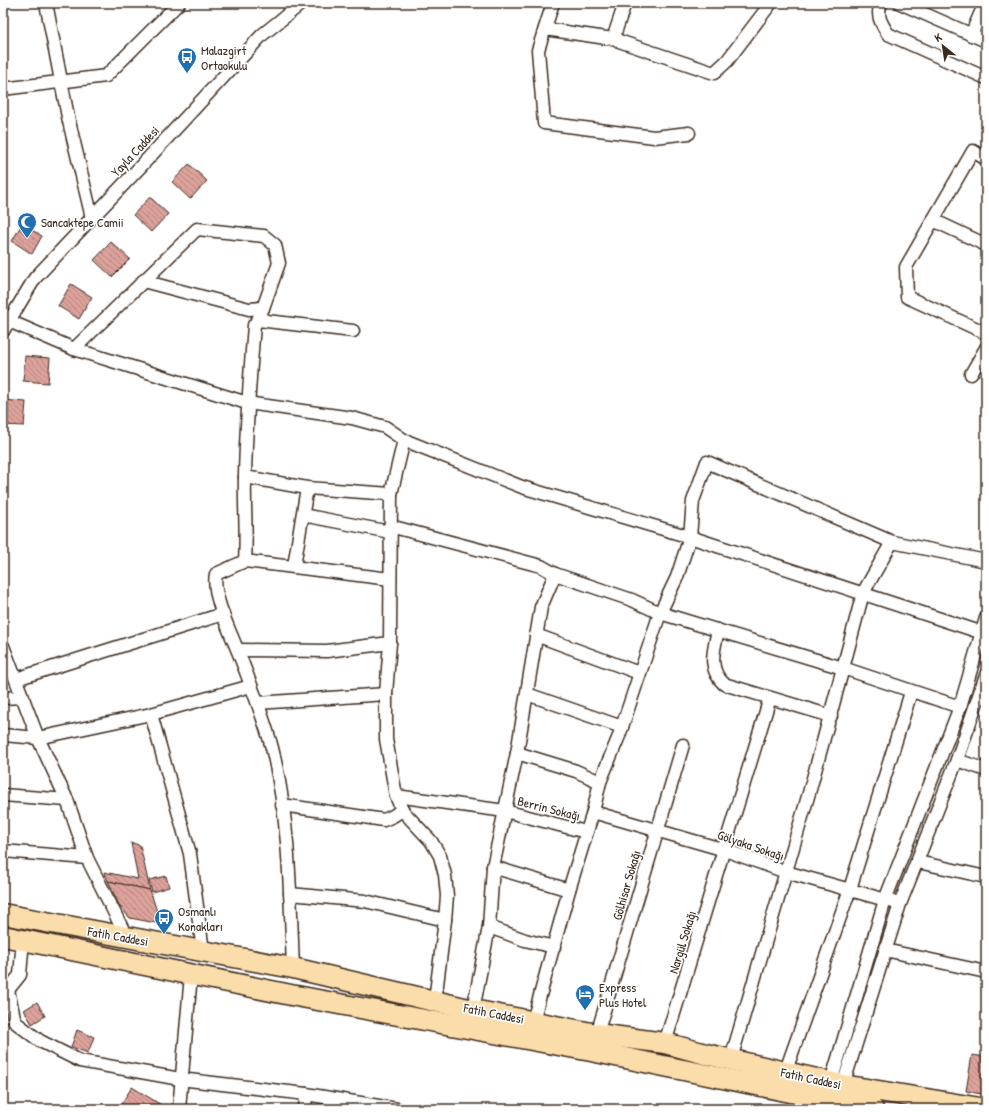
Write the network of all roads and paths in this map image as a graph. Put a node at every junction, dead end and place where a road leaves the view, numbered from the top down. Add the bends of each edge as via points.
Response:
1 (46, 3) edge
2 (179, 3) edge
3 (302, 3) edge
4 (553, 3) edge
5 (625, 3) edge
6 (771, 3) edge
7 (881, 3) edge
8 (900, 3) edge
9 (985, 3) edge
10 (545, 29) junction
11 (971, 35) junction
12 (612, 39) junction
13 (986, 41) edge
14 (986, 78) edge
15 (61, 82) junction
16 (3, 89) edge
17 (689, 133) dead end
18 (986, 159) edge
19 (92, 218) junction
20 (934, 220) junction
21 (986, 245) edge
22 (143, 281) junction
23 (263, 308) junction
24 (258, 320) junction
25 (6, 326) edge
26 (353, 331) dead end
27 (986, 333) edge
28 (74, 348) junction
29 (986, 348) edge
30 (971, 374) dead end
31 (247, 403) junction
32 (404, 440) junction
33 (245, 477) junction
34 (307, 488) junction
35 (390, 494) junction
36 (303, 515) junction
37 (390, 529) junction
38 (690, 538) junction
39 (892, 542) junction
40 (245, 561) junction
41 (986, 561) edge
42 (294, 566) junction
43 (555, 574) junction
44 (390, 579) junction
45 (863, 593) junction
46 (660, 613) junction
47 (222, 614) junction
48 (986, 618) edge
49 (718, 630) junction
50 (983, 633) junction
51 (536, 635) junction
52 (390, 643) junction
53 (3, 646) edge
54 (238, 650) junction
55 (843, 668) junction
56 (639, 673) junction
57 (986, 676) edge
58 (16, 678) junction
59 (251, 686) junction
60 (911, 692) junction
61 (386, 694) junction
62 (527, 694) junction
63 (23, 697) junction
64 (3, 698) edge
65 (770, 698) junction
66 (258, 703) junction
67 (960, 707) junction
68 (152, 714) junction
69 (831, 716) junction
70 (622, 727) junction
71 (3, 735) edge
72 (38, 738) junction
73 (683, 745) dead end
74 (518, 753) junction
75 (957, 760) junction
76 (986, 770) edge
77 (600, 782) junction
78 (3, 795) edge
79 (396, 796) junction
80 (67, 800) junction
81 (282, 805) junction
82 (402, 810) junction
83 (505, 811) junction
84 (593, 812) junction
85 (656, 831) junction
86 (586, 832) junction
87 (725, 850) junction
88 (3, 851) edge
89 (87, 858) junction
90 (918, 862) junction
91 (493, 867) junction
92 (786, 872) junction
93 (986, 878) edge
94 (569, 890) junction
95 (850, 890) junction
96 (290, 894) junction
97 (885, 900) junction
98 (900, 904) junction
99 (3, 914) edge
100 (445, 920) junction
101 (489, 927) junction
102 (3, 936) edge
103 (126, 938) junction
104 (23, 939) junction
105 (554, 947) junction
106 (885, 950) junction
107 (203, 951) junction
108 (293, 968) junction
109 (986, 972) edge
110 (190, 975) junction
111 (6, 994) edge
112 (435, 1001) junction
113 (473, 1010) junction
114 (533, 1021) junction
115 (597, 1034) junction
116 (665, 1043) junction
117 (731, 1059) junction
118 (785, 1073) junction
119 (180, 1079) junction
120 (837, 1083) junction
121 (306, 1094) junction
122 (179, 1109) edge
123 (305, 1109) edge
124 (397, 1109) edge
125 (873, 1109) edge
126 (986, 1109) edge

1 - 15 street
2 - 15 street via 106,76
3 - 19 street, Yayla Caddesi via 262,34
4 - 10 street
5 - 12 street
6 - 12 street via 727,61 714,73
7 - 14 street via 879,21 888,34
8 - 11 street
9 - 11 street
10 - 12 street
10 - 17 street via 538,50 544,123 654,137
11 - 13 street
15 - 16 street
15 - 19 street
18 - 20 street via 973,151
19 - 25 street, Yayla Caddesi via 35,278
20 - 21 street
20 - 27 street via 906,267 907,297
22 - 23 street via 249,309
22 - 23 street via 197,229 264,236 275,245 279,263
22 - 28 street
23 - 24 street
24 - 26 street
24 - 31 street via 254,325
25 - 28 street
28 - 31 street
29 - 30 street
31 - 32 street via 352,418 385,427
31 - 33 street
32 - 35 street
32 - 38 street via 522,487
33 - 34 street
33 - 40 street
34 - 35 street
34 - 36 street
35 - 37 street
36 - 37 street
36 - 42 street
37 - 43 street via 541,566
37 - 44 street
38 - 39 street via 693,501 707,462
38 - 45 street
38 - 46 street via 677,577
39 - 41 street
39 - 45 street
40 - 42 street
40 - 47 street via 216,574 214,583
42 - 44 street
43 - 46 street via 632,600
43 - 51 street via 541,607
44 - 52 street
45 - 50 street
45 - 55 street
46 - 49 street
46 - 56 street
47 - 54 street
47 - 58 street
48 - 50 street
49 - 55 street
49 - 65 street via 712,659 718,677 728,686
50 - 67 street
51 - 56 street
51 - 62 street
52 - 54 street via 327,650
52 - 61 street
53 - 58 street
54 - 59 street
55 - 60 street
55 - 69 street
56 - 70 street
57 - 75 street
58 - 63 street
59 - 66 street
59 - 68 street
60 - 67 street
60 - 95 street
61 - 66 street
61 - 79 street via 386,739
62 - 70 street
62 - 74 street
63 - 64 street
63 - 72 street
65 - 69 street
65 - 87 street, Nargül Sokağı
66 - 81 street via 272,748
67 - 97 street
68 - 72 street
68 - 107 street via 190,854
69 - 92 street
70 - 77 street
71 - 72 street
72 - 80 street
73 - 85 street, Gölhisar Sokağı
74 - 77 street via 576,771
74 - 83 street
75 - 76 street
75 - 90 street
77 - 84 street
78 - 80 street
79 - 82 street
79 - 83 street, Berrin Sokağı
80 - 89 street
81 - 82 street via 384,820
81 - 96 street
82 - 100 street via 431,841 440,856 447,885
83 - 86 street, Berrin Sokağı
83 - 91 street
84 - 85 street, Gölyaka Sokağı
84 - 86 street
85 - 87 street, Gölyaka Sokağı
85 - 115 street, Gölhisar Sokağı
86 - 94 street
87 - 92 street, Gölyaka Sokağı
87 - 116 street, Nargül Sokağı
88 - 89 street
89 - 103 street
90 - 93 street
90 - 98 street
91 - 94 street
91 - 101 street
92 - 95 street, Gölyaka Sokağı
92 - 117 street
94 - 105 street
95 - 97 street, Gölyaka Sokağı
95 - 118 street
96 - 100 street via 365,901
96 - 108 street
97 - 98 street, Gölyaka Sokağı
97 - 120 street
98 - 106 street
99 - 103 main road, Fatih Caddesi
100 - 112 street
101 - 105 street
101 - 113 street
102 - 104 main road, Fatih Caddesi
103 - 107 main road, Fatih Caddesi
104 - 110 main road, Fatih Caddesi
104 - 111 street via 20,975
105 - 114 street
106 - 109 street
106 - 120 street
107 - 108 main road, Fatih Caddesi
108 - 112 main road, Fatih Caddesi
110 - 119 street
110 - 125 main road, Fatih Caddesi via 591,1051
111 - 119 street via 15,1022 40,1041 80,1061
112 - 113 main road, Fatih Caddesi
113 - 114 main road, Fatih Caddesi
114 - 115 main road, Fatih Caddesi
115 - 116 main road, Fatih Caddesi
116 - 117 main road, Fatih Caddesi
117 - 118 main road, Fatih Caddesi
118 - 120 main road, Fatih Caddesi
119 - 121 street
119 - 122 street
120 - 126 main road, Fatih Caddesi
121 - 123 street
121 - 124 street

